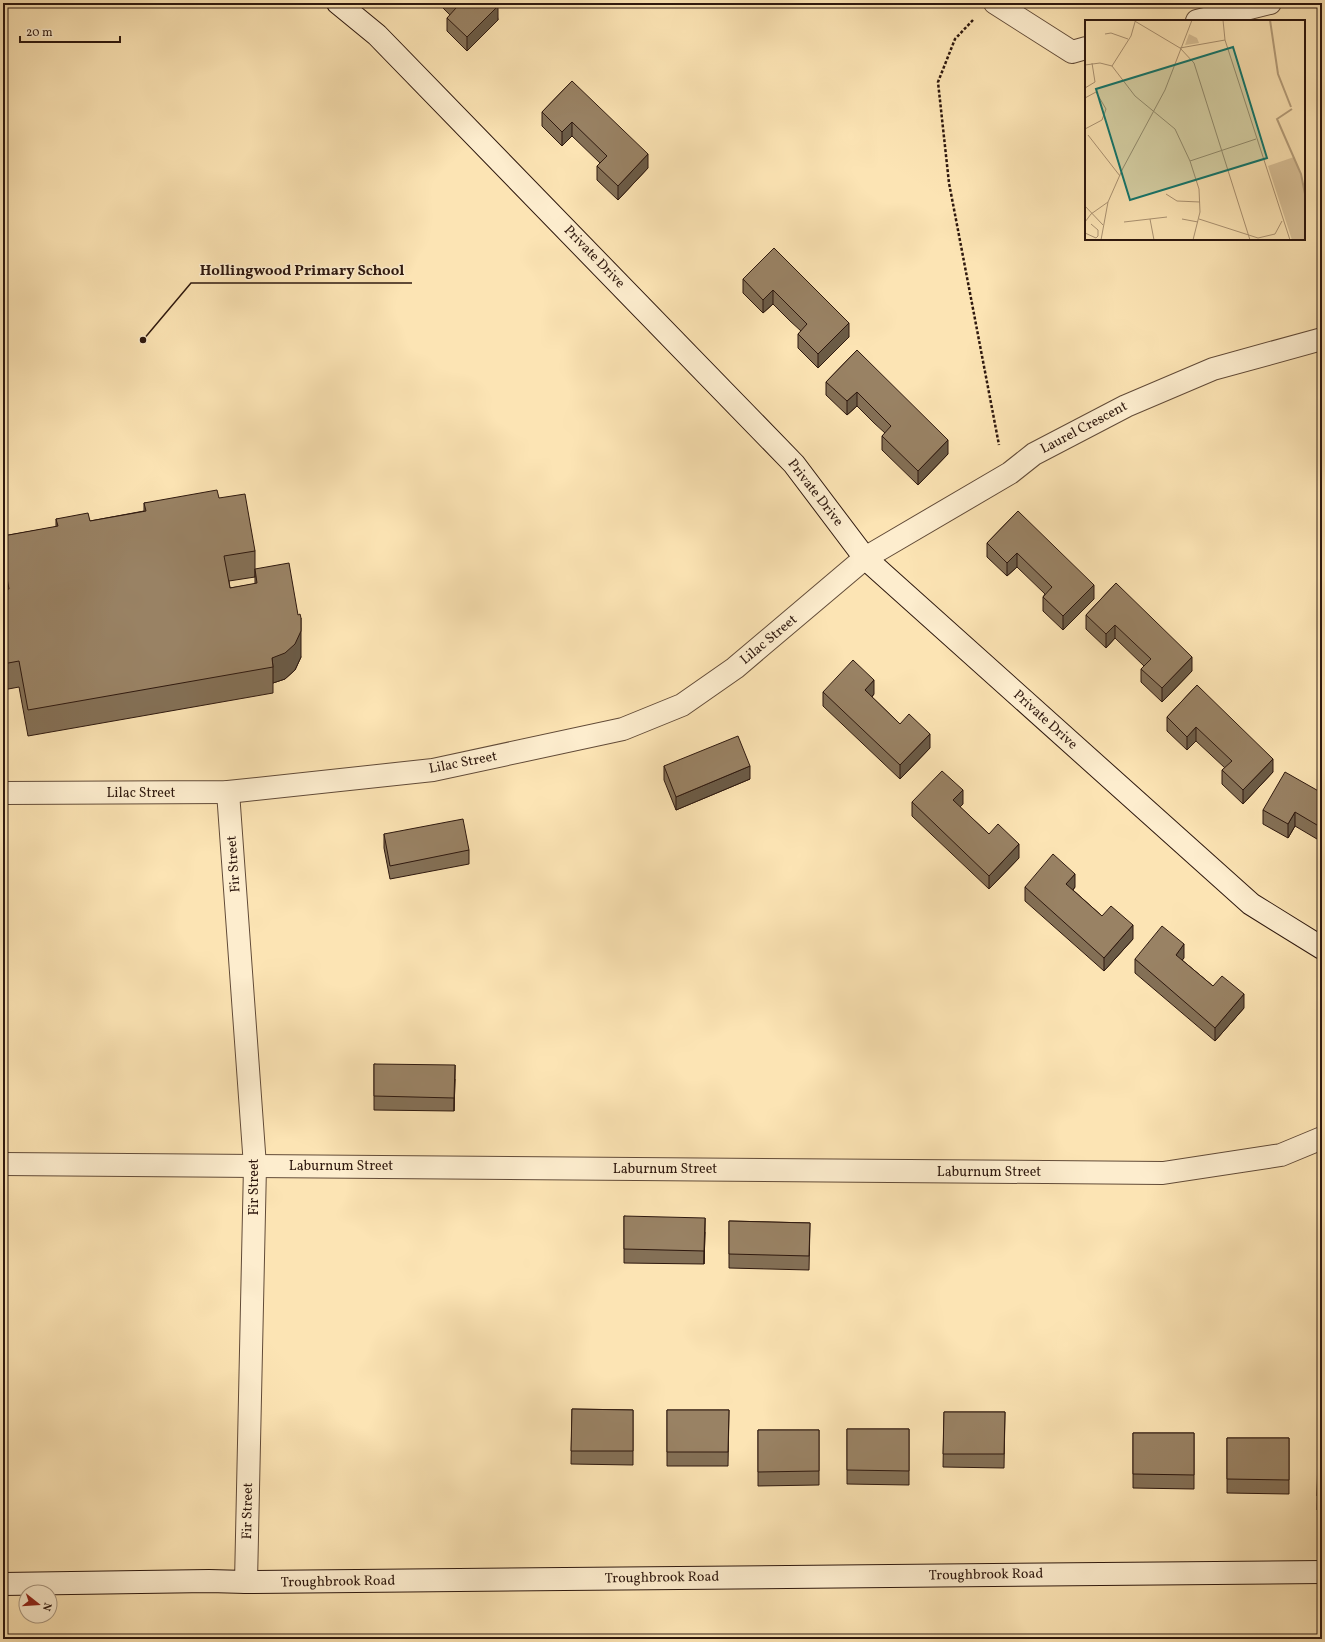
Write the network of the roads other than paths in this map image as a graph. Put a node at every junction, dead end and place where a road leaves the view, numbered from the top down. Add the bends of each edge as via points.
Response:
1 (338, 3) edge
2 (995, 3) edge
3 (1270, 3) edge
4 (1201, 20) edge
5 (1085, 48) edge
6 (1322, 340) edge
7 (865, 558) junction
8 (228, 792) junction
9 (3, 793) edge
10 (1322, 948) edge
11 (1322, 1138) edge
12 (3, 1164) edge
13 (255, 1166) junction
14 (1322, 1572) edge
15 (246, 1582) junction
16 (3, 1584) edge

1 - 7 street, Private Drive via 377,35 794,464
2 - 5 street via 1072,52
3 - 4 street
6 - 7 street, Laurel Crescent via 1213,370 1126,406 1034,454 1010,473
7 - 8 street, Lilac Street via 736,668 682,705 624,729 433,770
7 - 10 street, Private Drive via 1251,904
8 - 9 street, Lilac Street
8 - 13 street, Fir Street
11 - 13 street, Laburnum Street via 1280,1155 1163,1173
12 - 13 street, Laburnum Street
13 - 15 street, Fir Street
14 - 15 street, Troughbrook Road
15 - 16 street, Troughbrook Road

